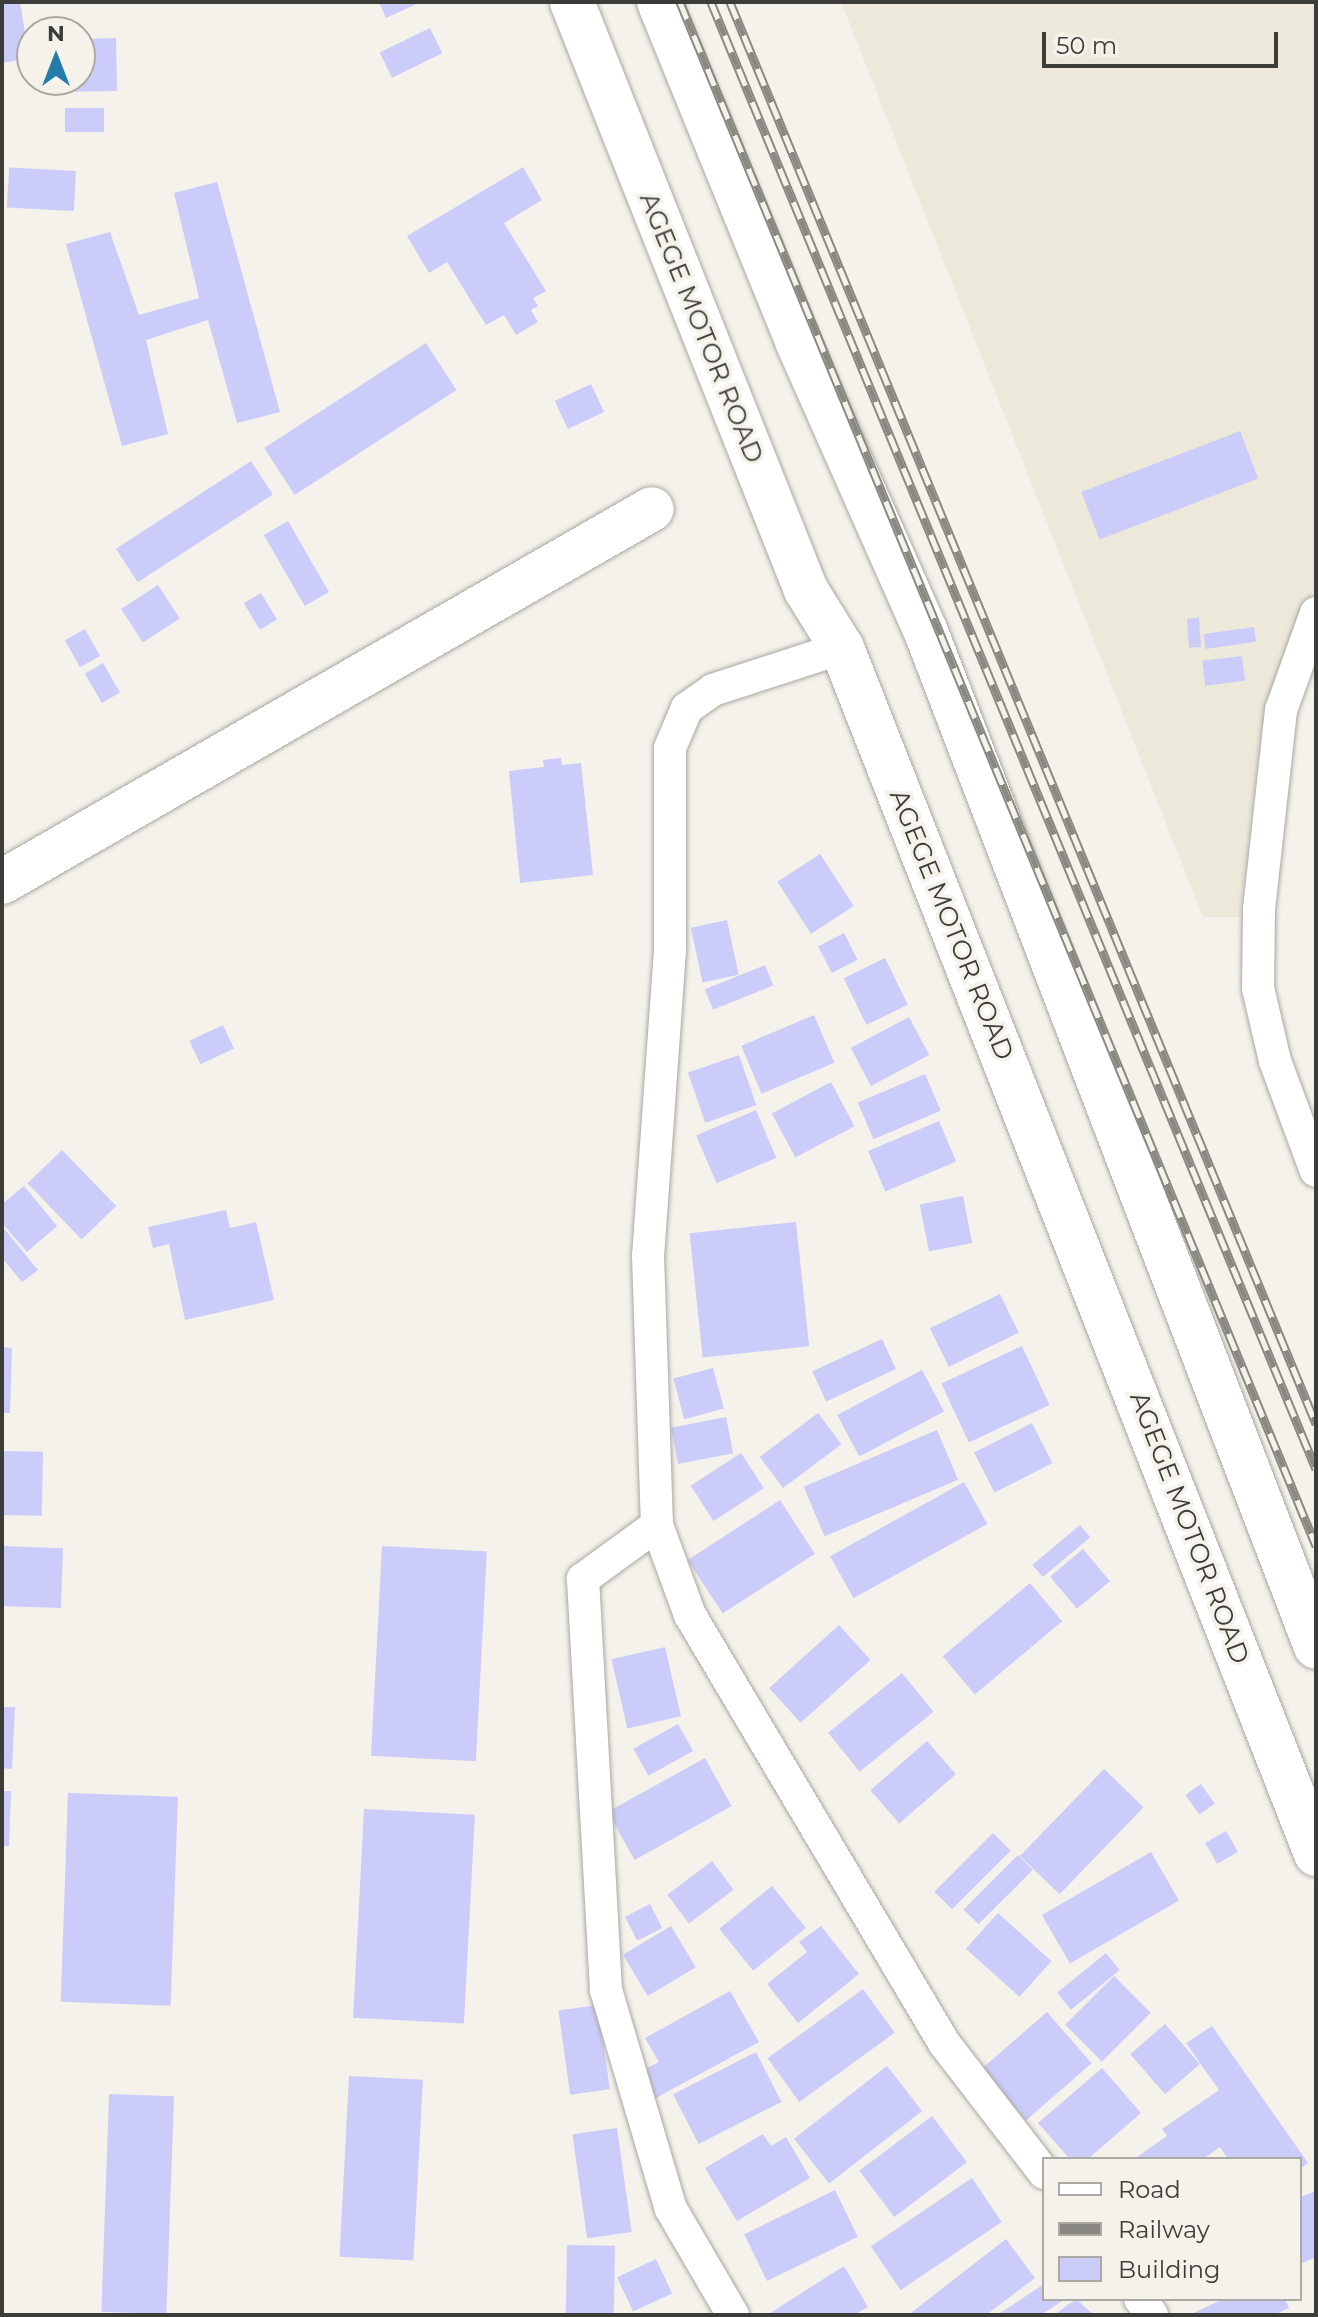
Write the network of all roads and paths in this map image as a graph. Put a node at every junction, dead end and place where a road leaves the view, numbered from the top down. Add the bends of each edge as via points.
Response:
1 (572, 2) edge
2 (659, 2) edge
3 (652, 509) dead end
4 (1316, 613) edge
5 (842, 648) junction
6 (2, 882) edge
7 (1316, 1171) edge
8 (657, 1525) junction
9 (1305, 1591) edge
10 (1316, 1647) edge
11 (1316, 1854) edge
12 (1042, 2170) edge
13 (733, 2315) edge

1 - 5 main road, AGEGE MOTOR ROAD via 806,590
2 - 9 main road via 797,341 926,632
3 - 6 main road
4 - 7 street via 1281,710 1259,910 1258,988 1275,1061
5 - 8 street via 713,690 687,708 670,748 670,950 648,1255
5 - 11 main road, AGEGE MOTOR ROAD
8 - 12 street via 690,1615 944,2043
8 - 13 street via 583,1579 606,1990 671,2209
9 - 10 main road

